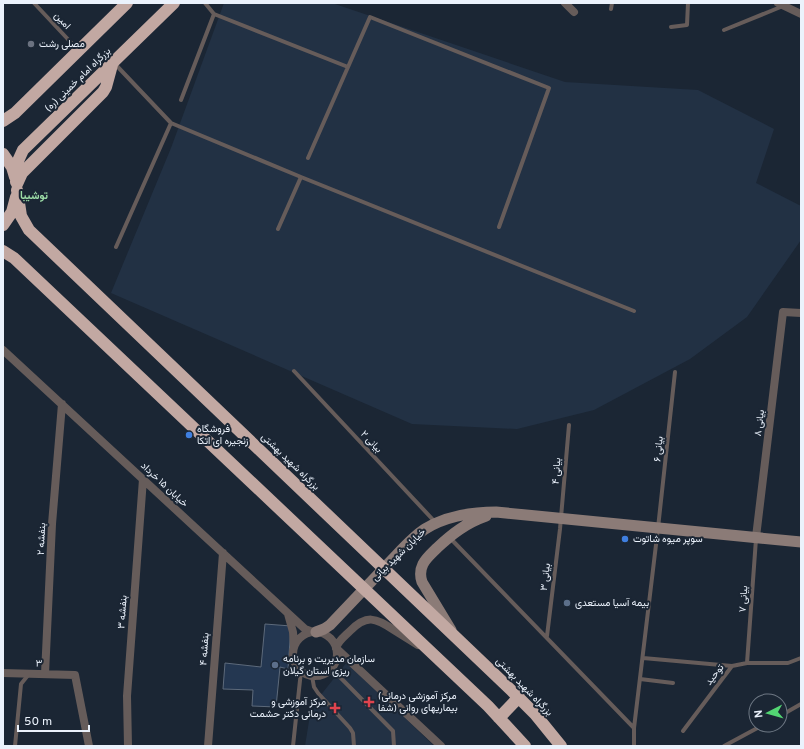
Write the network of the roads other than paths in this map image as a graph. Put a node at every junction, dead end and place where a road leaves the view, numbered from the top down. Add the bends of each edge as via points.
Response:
1 (34, 3) edge
2 (127, 3) edge
3 (174, 3) edge
4 (205, 3) edge
5 (565, 3) edge
6 (612, 3) edge
7 (688, 3) edge
8 (780, 4) edge
9 (611, 9) dead end
10 (574, 12) dead end
11 (214, 14) junction
12 (801, 14) edge
13 (671, 27) dead end
14 (724, 30) dead end
15 (79, 50) junction
16 (113, 63) junction
17 (348, 67) junction
18 (181, 100) dead end
19 (3, 120) edge
20 (170, 123) junction
21 (3, 154) edge
22 (308, 158) dead end
23 (302, 177) junction
24 (16, 186) junction
25 (3, 225) edge
26 (499, 227) dead end
27 (278, 230) dead end
28 (116, 247) dead end
29 (3, 251) edge
30 (634, 311) dead end
31 (801, 313) edge
32 (3, 350) edge
33 (294, 371) dead end
34 (675, 372) dead end
35 (62, 404) junction
36 (569, 425) dead end
37 (143, 479) junction
38 (496, 512) junction
39 (561, 519) junction
40 (436, 524) junction
41 (658, 528) junction
42 (449, 537) junction
43 (756, 538) junction
44 (801, 542) edge
45 (223, 553) junction
46 (384, 568) junction
47 (364, 589) junction
48 (287, 612) junction
49 (314, 632) junction
50 (455, 636) junction
51 (547, 636) junction
52 (336, 649) junction
53 (293, 652) junction
54 (435, 656) junction
55 (642, 658) junction
56 (801, 658) edge
57 (747, 663) junction
58 (732, 666) junction
59 (332, 669) junction
60 (301, 671) junction
61 (3, 673) edge
62 (29, 674) junction
63 (45, 674) junction
64 (312, 676) junction
65 (640, 679) junction
66 (673, 683) dead end
67 (519, 697) junction
68 (801, 704) edge
69 (788, 711) edge
70 (499, 718) junction
71 (634, 728) junction
72 (683, 730) dead end
73 (748, 733) edge
74 (15, 746) edge
75 (89, 746) edge
76 (128, 746) edge
77 (208, 746) edge
78 (293, 746) edge
79 (354, 746) edge
80 (394, 746) edge
81 (441, 746) edge
82 (525, 746) edge
83 (561, 746) edge
84 (634, 746) edge
85 (724, 746) edge

1 - 15 lane, امین
2 - 15 highway, بزرگراه امام خمینی (ره)
3 - 16 highway, بزرگراه امام خمینی (ره)
4 - 11 lane
5 - 10 street
6 - 9 lane
7 - 13 lane via 687,25
8 - 12 street
8 - 14 lane
11 - 17 lane
11 - 18 lane
15 - 19 highway, بزرگراه امام خمینی (ره) via 15,113
16 - 20 lane
16 - 24 highway via 103,92 22,173
17 - 22 lane
17 - 26 lane via 370,17 549,88
20 - 23 lane
20 - 28 lane
21 - 24 highway, بزرگراه شهید بهشتی via 12,167
23 - 27 lane
23 - 30 lane
24 - 25 highway via 13,209
24 - 46 highway, بزرگراه شهید بهشتی via 21,216 29,230
29 - 47 highway via 14,258
31 - 43 street, بیانی ۸ via 783,312
32 - 35 street, خیابان ۱۵ خرداد
33 - 40 lane, بیانی ۲
34 - 41 lane, بیانی ۶
35 - 37 street, خیابان ۱۵ خرداد
35 - 63 street, بنفشه ۲ via 52,524
36 - 39 lane, بیانی ۴
37 - 45 street, خیابان ۱۵ خرداد
37 - 76 street, بنفشه ۳ via 127,696
38 - 39 street, خیابان شهید بیانی
38 - 40 street, خیابان شهید بیانی via 466,514
38 - 42 street via 470,522
39 - 41 street, خیابان شهید بیانی
39 - 51 lane, بیانی ۳
40 - 46 street, خیابان شهید بیانی via 424,529
41 - 43 street, خیابان شهید بیانی
41 - 55 lane, بیانی ۶
42 - 50 street via 425,560 421,574 424,585
42 - 51 lane
43 - 44 street, خیابان شهید بیانی
43 - 57 lane, بیانی ۷
45 - 48 street, خیابان ۱۵ خرداد
45 - 77 street, بنفشه ۴
46 - 47 street, خیابان شهید بیانی
46 - 50 highway, بزرگراه شهید بهشتی
47 - 49 street, خیابان شهید بیانی via 330,625
47 - 54 highway
48 - 49 street, خیابان ۱۵ خرداد via 305,629
48 - 53 street via 292,622
49 - 52 street via 329,637
49 - 53 street via 300,638
50 - 67 highway, بزرگراه شهید بهشتی
51 - 71 lane
52 - 54 street via 358,624 372,619 383,623
52 - 59 street via 336,661
52 - 81 street
53 - 60 street via 294,660
54 - 70 highway
55 - 58 lane
55 - 65 lane, بیانی ۶
56 - 57 lane, توحید via 788,663
57 - 58 lane, توحید
58 - 72 lane, توحید
59 - 64 street via 322,675
59 - 80 lane via 393,731
60 - 64 street
60 - 78 lane
61 - 62 street, ۳
62 - 63 street, ۳
62 - 74 lane via 21,684
63 - 75 street, ۳ via 75,675
64 - 79 lane via 318,693 350,728
65 - 66 lane
65 - 71 lane, بیانی ۶
67 - 70 highway
67 - 83 highway, بزرگراه شهید بهشتی
68 - 69 lane
70 - 82 highway
71 - 84 lane, بیانی ۶
73 - 85 lane

